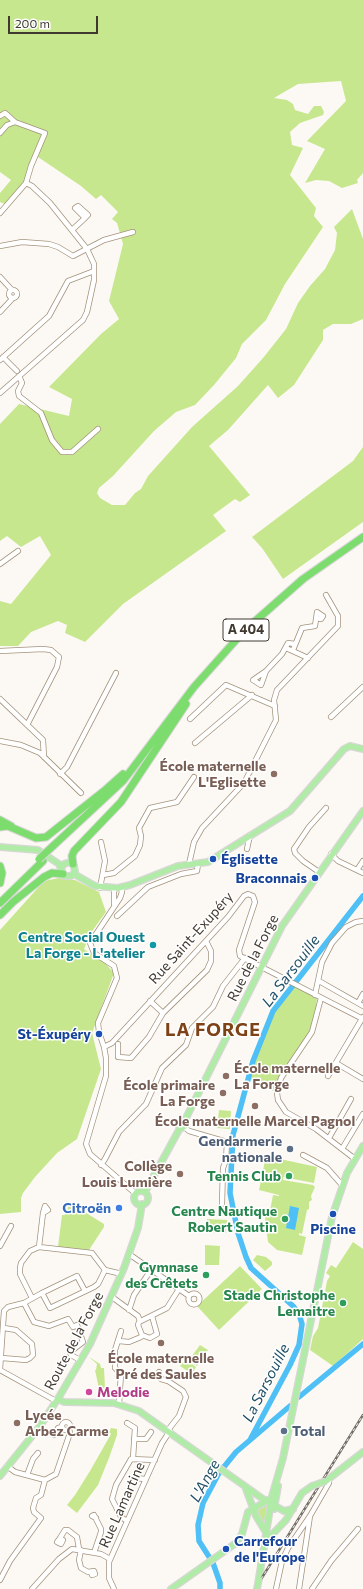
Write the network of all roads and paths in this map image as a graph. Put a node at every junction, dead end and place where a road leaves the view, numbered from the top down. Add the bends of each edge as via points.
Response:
1 (0, 116) edge
2 (14, 122) junction
3 (0, 133) edge
4 (26, 183) junction
5 (0, 213) edge
6 (85, 218) dead end
7 (72, 230) junction
8 (133, 232) dead end
9 (0, 246) edge
10 (87, 249) junction
11 (94, 271) junction
12 (0, 277) edge
13 (0, 312) edge
14 (2, 358) edge
15 (16, 371) dead end
16 (19, 376) junction
17 (0, 393) edge
18 (98, 429) dead end
19 (363, 537) edge
20 (363, 542) edge
21 (18, 551) dead end
22 (0, 564) edge
23 (326, 595) dead end
24 (317, 618) dead end
25 (295, 644) junction
26 (286, 648) junction
27 (292, 650) junction
28 (0, 651) edge
29 (308, 658) junction
30 (266, 671) dead end
31 (116, 673) dead end
32 (363, 687) edge
33 (252, 695) junction
34 (0, 700) edge
35 (187, 703) junction
36 (275, 706) junction
37 (331, 717) dead end
38 (190, 719) dead end
39 (27, 725) junction
40 (0, 741) edge
41 (195, 743) dead end
42 (151, 744) junction
43 (363, 749) edge
44 (44, 757) junction
45 (60, 774) junction
46 (194, 777) dead end
47 (81, 793) dead end
48 (326, 808) dead end
49 (363, 811) edge
50 (0, 820) edge
51 (0, 827) edge
52 (20, 832) junction
53 (250, 835) junction
54 (0, 842) edge
55 (101, 842) dead end
56 (0, 847) edge
57 (55, 848) junction
58 (247, 849) dead end
59 (331, 854) junction
60 (41, 860) junction
61 (363, 861) edge
62 (69, 864) junction
63 (189, 864) junction
64 (198, 864) junction
65 (0, 866) edge
66 (357, 870) junction
67 (62, 871) junction
68 (319, 872) junction
69 (363, 873) edge
70 (74, 874) junction
71 (103, 875) junction
72 (0, 883) edge
73 (100, 888) junction
74 (122, 888) junction
75 (114, 889) junction
76 (0, 897) edge
77 (0, 903) edge
78 (114, 905) junction
79 (0, 915) edge
80 (117, 916) dead end
81 (363, 921) edge
82 (206, 941) junction
83 (245, 958) junction
84 (261, 967) junction
85 (319, 981) junction
86 (363, 994) edge
87 (315, 995) junction
88 (320, 998) junction
89 (150, 1001) junction
90 (358, 1003) junction
91 (363, 1006) edge
92 (163, 1013) junction
93 (363, 1018) edge
94 (118, 1044) dead end
95 (104, 1047) junction
96 (336, 1062) junction
97 (328, 1076) dead end
98 (363, 1079) edge
99 (351, 1099) dead end
100 (363, 1114) edge
101 (183, 1126) junction
102 (329, 1138) junction
103 (363, 1146) edge
104 (342, 1149) junction
105 (303, 1155) dead end
106 (355, 1159) junction
107 (100, 1165) junction
108 (342, 1185) junction
109 (145, 1192) junction
110 (136, 1194) junction
111 (142, 1204) junction
112 (222, 1204) dead end
113 (43, 1213) dead end
114 (11, 1226) dead end
115 (0, 1246) edge
116 (40, 1247) junction
117 (129, 1254) junction
118 (105, 1270) junction
119 (152, 1270) junction
120 (122, 1274) junction
121 (179, 1289) junction
122 (85, 1291) junction
123 (42, 1293) junction
124 (189, 1296) junction
125 (112, 1297) junction
126 (32, 1298) junction
127 (24, 1302) junction
128 (129, 1310) junction
129 (152, 1316) junction
130 (140, 1321) junction
131 (4, 1328) junction
132 (121, 1331) dead end
133 (142, 1335) junction
134 (119, 1341) junction
135 (2, 1358) junction
136 (80, 1360) junction
137 (0, 1370) edge
138 (159, 1372) dead end
139 (57, 1400) junction
140 (119, 1404) junction
141 (127, 1423) dead end
142 (169, 1431) junction
143 (151, 1432) dead end
144 (54, 1435) dead end
145 (134, 1440) junction
146 (363, 1452) edge
147 (38, 1453) dead end
148 (134, 1458) junction
149 (155, 1460) junction
150 (7, 1466) junction
151 (27, 1475) junction
152 (0, 1476) edge
153 (278, 1479) junction
154 (45, 1480) junction
155 (146, 1480) junction
156 (327, 1480) junction
157 (133, 1481) dead end
158 (245, 1487) junction
159 (271, 1504) junction
160 (253, 1507) junction
161 (293, 1509) junction
162 (256, 1516) junction
163 (310, 1516) junction
164 (96, 1518) dead end
165 (127, 1521) junction
166 (244, 1525) junction
167 (358, 1529) dead end
168 (267, 1534) junction
169 (274, 1535) junction
170 (60, 1538) dead end
171 (266, 1541) junction
172 (80, 1550) junction
173 (94, 1553) junction
174 (110, 1558) junction
175 (90, 1572) dead end
176 (0, 1580) edge
177 (32, 1589) edge
178 (114, 1589) edge
179 (171, 1589) edge
180 (257, 1589) edge
181 (276, 1589) edge
182 (299, 1589) edge
183 (312, 1589) edge

1 - 2 street via 5,114
2 - 3 street
2 - 4 street via 45,133
4 - 5 street
4 - 7 street via 50,203
6 - 7 street
7 - 10 street
8 - 10 street via 104,240
9 - 10 street via 22,242 49,244 73,256
10 - 11 street
11 - 14 street via 68,281 49,316
11 - 16 street via 88,308 83,320
12 - 13 street via 17,292 16,297
14 - 15 street
16 - 17 street
16 - 18 street via 22,383 18,391 19,396 40,412 52,440 62,452 72,452
19 - 42 highway, A 404 via 298,583 244,631 201,679
20 - 35 highway, A 404 via 273,610 228,654
21 - 22 street
23 - 29 street via 338,616 339,624
24 - 25 street via 313,628 302,628
25 - 26 street via 288,643
25 - 27 street
26 - 27 street
26 - 30 street
27 - 29 street
28 - 39 street via 51,650 59,659
29 - 36 street via 277,690 274,696
31 - 45 street via 67,767
32 - 37 street
33 - 36 street
33 - 38 street via 226,685
33 - 41 street
34 - 39 street
35 - 57 highway, A 404 via 127,782
35 - 62 highway via 121,802 76,849
36 - 63 street via 276,720 244,783 202,828 194,842
39 - 44 street via 43,740
40 - 44 street via 27,747
42 - 52 highway via 104,792 50,834 38,838
42 - 57 highway, A 404 via 117,787
43 - 53 main road via 350,746 343,749 290,811
44 - 45 street
45 - 47 street
46 - 71 street via 177,802 150,808 140,828 140,845 135,856 114,873
48 - 68 street via 294,849 303,861
49 - 59 main road, Rue de la Forge
50 - 52 highway
51 - 52 highway via 8,826
53 - 58 street
53 - 64 main road via 213,860
54 - 62 main road via 9,846 36,846
55 - 71 street via 105,861
56 - 67 main road via 38,850 58,863
57 - 60 highway, A 404, bridge
59 - 66 street
59 - 68 main road, Rue de la Forge
60 - 76 highway, A 404
60 - 77 highway, A 404
61 - 66 street
62 - 67 main road
62 - 70 main road via 75,868
63 - 64 main road
63 - 74 main road via 171,868
64 - 80 street via 198,871 181,874 148,887
65 - 72 highway
66 - 69 street
67 - 70 main road via 69,877
67 - 79 highway via 44,877
68 - 84 main road, Rue de la Forge via 282,926
70 - 73 main road
71 - 73 street
73 - 75 main road
74 - 75 main road
74 - 78 street via 122,894
75 - 78 street
78 - 95 street via 90,943 94,953 113,965 117,973 98,1023 98,1032
81 - 85 street via 352,923 336,937 325,954
82 - 83 street, Rue Saint-Exupéry via 248,894 255,902 239,952 240,956
82 - 89 street, Rue Saint-Exupéry
82 - 92 street via 211,949 208,970
83 - 84 street
83 - 107 street via 223,986 213,1007 192,1028 186,1045 162,1068 146,1104 119,1132
84 - 87 street
84 - 101 main road, Rue de la Forge
85 - 87 street
85 - 90 street
86 - 90 street
87 - 88 street
88 - 93 street
88 - 102 street via 312,1032 281,1078 277,1093 279,1104 284,1111
89 - 92 street
89 - 95 street, Rue Saint-Exupéry via 112,1042
90 - 91 street
92 - 94 street via 149,1037 130,1058 118,1057
93 - 96 street
95 - 107 street via 106,1076 87,1140 87,1149
96 - 97 street
96 - 98 street
99 - 102 street
100 - 104 street
101 - 109 main road, Rue de la Forge
101 - 112 street via 227,1142
102 - 104 street
103 - 106 main road
104 - 106 street
105 - 108 street via 327,1168
106 - 108 main road
107 - 110 street
108 - 153 main road via 332,1217
109 - 110 main road via 139,1191
109 - 111 main road via 148,1199
110 - 111 main road via 136,1202
111 - 117 main road, Route de la Forge via 138,1228
113 - 116 street
114 - 115 street
116 - 118 street via 92,1253
116 - 126 street via 30,1251 20,1268 20,1274
117 - 119 street
117 - 120 main road, Route de la Forge
118 - 120 street
118 - 122 street via 98,1284
119 - 121 street
119 - 128 street via 134,1295
120 - 125 main road, Route de la Forge
121 - 124 street
121 - 129 street via 167,1308
122 - 123 street via 77,1276
122 - 123 street via 50,1308
123 - 126 street
124 - 124 street via 193,1293 198,1295 199,1301 194,1306
125 - 128 street
125 - 136 main road, Route de la Forge
126 - 127 street
127 - 131 street via 6,1310
127 - 136 street via 34,1322 49,1326 68,1319 73,1327 77,1325 83,1342 70,1352
128 - 130 street via 138,1316
129 - 130 street
129 - 133 street via 157,1334 150,1338
130 - 133 street via 138,1326
131 - 135 street
131 - 135 street via 16,1330 27,1339 33,1346 33,1355 26,1360
132 - 134 street
133 - 134 street via 129,1342
134 - 140 street via 115,1350 115,1368 121,1374
135 - 137 street
136 - 139 main road, Route de la Forge
137 - 139 street
138 - 142 street, Rue Lamartine via 161,1379 183,1391 186,1397 179,1416
139 - 140 main road
139 - 150 main road, Route de la Forge via 33,1435
140 - 142 main road via 139,1411
141 - 145 street via 135,1428
142 - 149 street, Rue Lamartine
142 - 158 main road
143 - 145 street via 146,1439
144 - 154 street via 58,1428 62,1427 70,1433 56,1474
145 - 148 street
146 - 156 main road
147 - 151 street
148 - 149 street
148 - 165 street via 129,1461 112,1496 121,1517
149 - 155 street, Rue Lamartine
150 - 151 street via 15,1472
150 - 152 main road, Route de la Forge
151 - 154 street
153 - 159 main road
153 - 159 main road
154 - 176 street via 41,1495 36,1498 33,1508 41,1518 10,1561
155 - 157 street via 134,1478
155 - 165 street, Rue Lamartine
156 - 161 main road, bridge via 302,1493
156 - 163 street via 329,1483
158 - 159 main road
158 - 160 main road
159 - 160 main road
159 - 161 main road via 284,1511
159 - 168 main road
160 - 162 main road
160 - 166 main road via 246,1514
161 - 169 main road
162 - 166 main road via 248,1518
162 - 168 main road
163 - 181 street via 282,1560
163 - 182 street
164 - 173 street via 101,1536
165 - 174 street, Rue Lamartine
166 - 179 main road via 238,1540
167 - 183 street
168 - 169 main road
168 - 171 main road
169 - 171 main road
170 - 172 street via 65,1530 68,1530 77,1537
171 - 180 main road, bridge
172 - 173 street
172 - 175 street via 81,1568
172 - 177 street via 67,1551
173 - 174 street
174 - 178 street, Rue Lamartine via 108,1573

